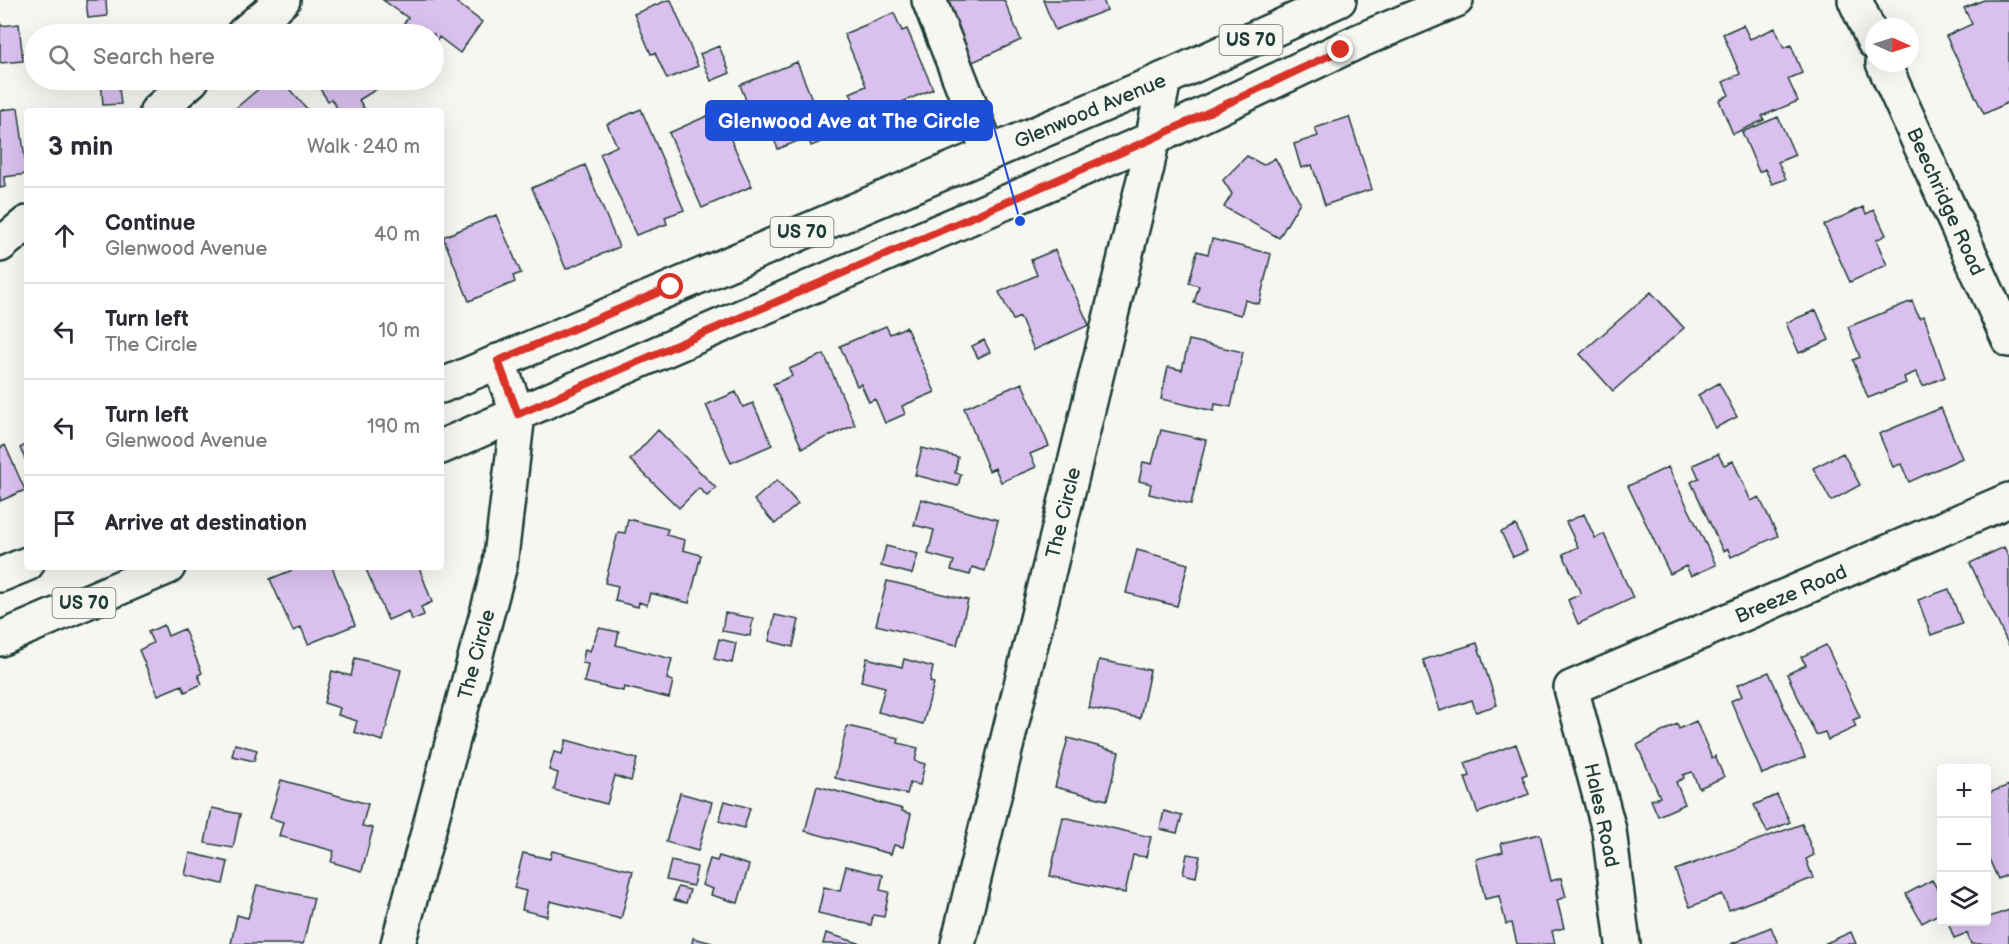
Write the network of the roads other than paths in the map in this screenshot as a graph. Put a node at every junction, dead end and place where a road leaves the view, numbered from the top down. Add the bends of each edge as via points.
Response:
1 (283, 0) edge
2 (929, 0) edge
3 (1339, 0) edge
4 (1456, 0) edge
5 (1855, 0) edge
6 (1865, 22) edge
7 (255, 24) edge
8 (1887, 72) edge
9 (1164, 79) junction
10 (181, 90) edge
11 (160, 108) edge
12 (1154, 138) junction
13 (988, 153) junction
14 (24, 225) edge
15 (0, 245) edge
16 (2009, 340) edge
17 (498, 361) junction
18 (444, 385) edge
19 (518, 414) junction
20 (444, 446) edge
21 (2009, 500) edge
22 (24, 565) edge
23 (161, 570) edge
24 (0, 575) edge
25 (0, 639) edge
26 (1571, 688) joint
27 (398, 944) edge
28 (958, 944) edge
29 (1623, 944) edge

1 - 7 street
2 - 13 street
3 - 9 street, Glenwood Avenue / US 70
4 - 12 street, US 70 via 1359,41
5 - 6 street
8 - 16 street, Beechridge Road
9 - 12 street, The Circle
9 - 13 street, Glenwood Avenue / US 70
10 - 11 street
12 - 19 street, US 70
12 - 28 street, The Circle
13 - 17 street, Glenwood Avenue / US 70
14 - 15 street
17 - 18 street, Glenwood Avenue / US 70
17 - 19 street, The Circle
19 - 20 street, US 70
19 - 27 street, The Circle via 500,565
21 - 26 street, Breeze Road
22 - 24 street
23 - 25 street, US 70
26 - 29 street, Hales Road via 1609,830

